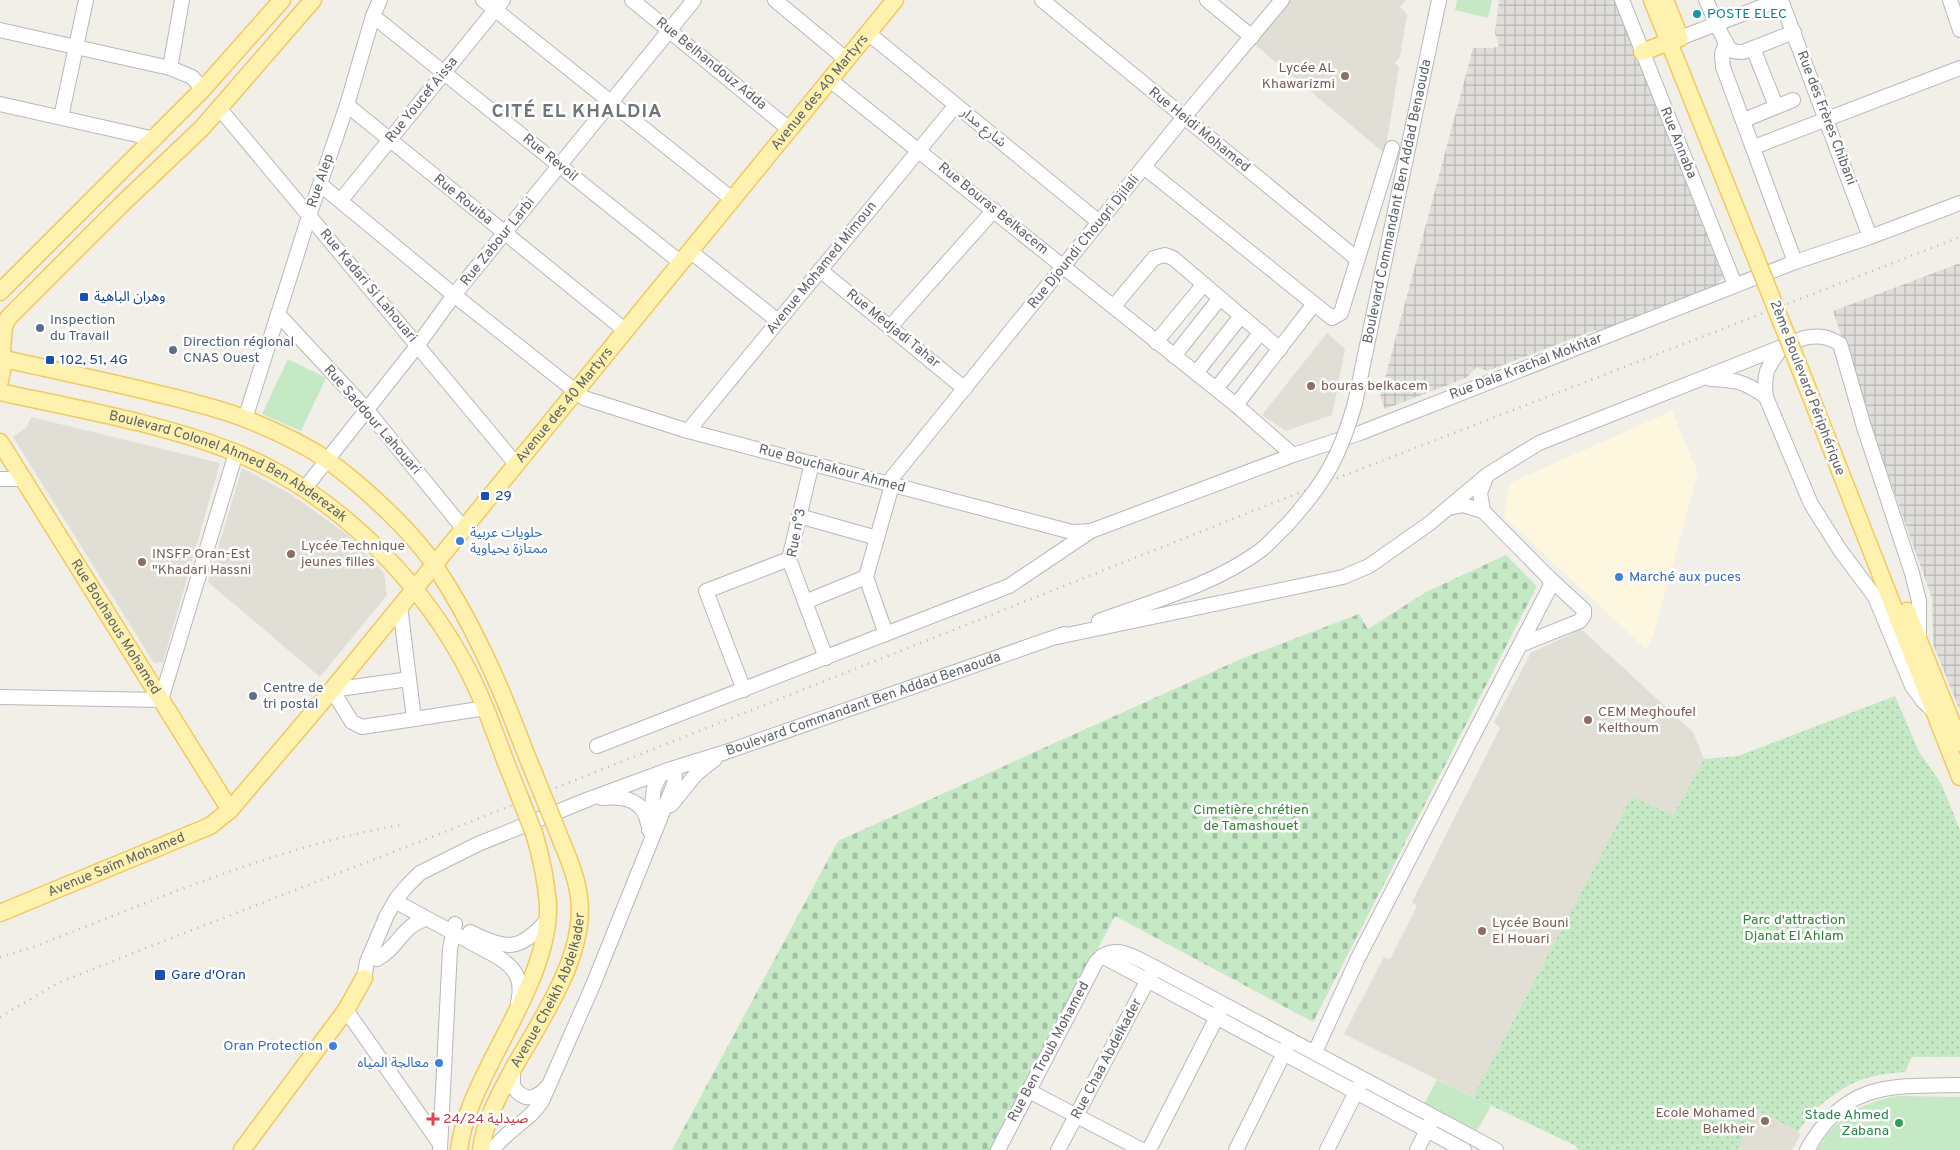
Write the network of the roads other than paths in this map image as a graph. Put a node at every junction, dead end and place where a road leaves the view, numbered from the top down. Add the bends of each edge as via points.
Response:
1 (86, 0) edge
2 (182, 0) edge
3 (282, 0) edge
4 (313, 0) edge
5 (380, 0) edge
6 (483, 0) edge
7 (632, 0) edge
8 (694, 0) edge
9 (775, 0) edge
10 (895, 0) edge
11 (1042, 0) edge
12 (1207, 0) edge
13 (1282, 0) edge
14 (1439, 0) edge
15 (1622, 0) edge
16 (1652, 0) edge
17 (1665, 0) edge
18 (1706, 0) edge
19 (1780, 0) edge
20 (1950, 0) edge
21 (499, 5) edge
22 (373, 16) junction
23 (1718, 25) junction
24 (0, 30) edge
25 (1960, 30) edge
26 (670, 31) junction
27 (1794, 32) junction
28 (868, 33) junction
29 (1252, 37) junction
30 (1675, 40) junction
31 (1726, 42) junction
32 (77, 48) junction
33 (1753, 48) junction
34 (1642, 52) junction
35 (847, 60) junction
36 (170, 68) junction
37 (1960, 68) edge
38 (444, 72) junction
39 (830, 80) junction
40 (204, 89) junction
41 (1793, 100) dead end
42 (611, 103) junction
43 (0, 104) edge
44 (347, 105) junction
45 (956, 106) junction
46 (1776, 106) junction
47 (220, 109) junction
48 (60, 117) junction
49 (1184, 117) junction
50 (1744, 120) junction
51 (1827, 120) junction
52 (789, 129) junction
53 (155, 139) junction
54 (390, 140) junction
55 (1754, 147) junction
56 (1392, 148) dead end
57 (919, 149) junction
58 (560, 167) junction
59 (1144, 167) junction
60 (321, 185) junction
61 (732, 199) junction
62 (341, 200) junction
63 (1960, 203) edge
64 (994, 210) junction
65 (309, 216) junction
66 (1099, 222) junction
67 (505, 234) junction
68 (1870, 237) junction
69 (685, 257) junction
70 (1357, 259) junction
71 (1795, 262) junction
72 (1064, 266) junction
73 (820, 270) junction
74 (1204, 284) junction
75 (1735, 285) junction
76 (0, 292) edge
77 (454, 295) junction
78 (1220, 298) junction
79 (1314, 304) junction
80 (1114, 306) junction
81 (278, 314) junction
82 (1241, 316) junction
83 (778, 321) junction
84 (891, 326) junction
85 (626, 331) junction
86 (1260, 332) junction
87 (1156, 342) junction
88 (417, 346) junction
89 (1784, 346) junction
90 (1280, 349) junction
91 (1, 353) edge
92 (1174, 356) junction
93 (1804, 367) junction
94 (1196, 373) junction
95 (1704, 378) junction
96 (0, 381) edge
97 (965, 389) junction
98 (1216, 390) junction
99 (0, 392) edge
100 (576, 392) junction
101 (1766, 397) junction
102 (1236, 405) junction
103 (366, 409) junction
104 (245, 419) junction
105 (688, 431) junction
106 (0, 442) edge
107 (236, 453) junction
108 (1293, 455) junction
109 (327, 460) junction
110 (812, 463) junction
111 (516, 464) junction
112 (1488, 475) junction
113 (0, 479) edge
114 (23, 479) junction
115 (889, 485) junction
116 (305, 488) junction
117 (1446, 510) junction
118 (1483, 511) junction
119 (799, 516) junction
120 (463, 528) junction
121 (1091, 531) junction
122 (877, 538) junction
123 (789, 559) junction
124 (434, 564) junction
125 (866, 577) junction
126 (1548, 577) junction
127 (414, 590) junction
128 (805, 602) junction
129 (400, 606) junction
130 (886, 634) junction
131 (1057, 637) junction
132 (1919, 641) junction
133 (1520, 644) junction
134 (826, 658) junction
135 (409, 679) junction
136 (332, 690) junction
137 (744, 690) junction
138 (0, 697) edge
139 (161, 700) junction
140 (486, 708) junction
141 (1934, 710) junction
142 (414, 719) junction
143 (1960, 743) edge
144 (597, 746) dead end
145 (726, 752) junction
146 (505, 760) joint
147 (668, 770) junction
148 (1960, 777) edge
149 (589, 799) junction
150 (230, 810) junction
151 (649, 830) junction
152 (648, 847) junction
153 (401, 901) junction
154 (0, 913) edge
155 (426, 919) junction
156 (547, 920) junction
157 (450, 928) junction
158 (1102, 956) junction
159 (377, 959) junction
160 (1154, 967) junction
161 (364, 978) junction
162 (1148, 981) junction
163 (1223, 1004) junction
164 (346, 1010) junction
165 (516, 1012) junction
166 (1217, 1016) junction
167 (1290, 1040) junction
168 (1315, 1052) junction
169 (1284, 1053) junction
170 (513, 1071) junction
171 (1362, 1078) junction
172 (1960, 1085) edge
173 (548, 1086) junction
174 (1029, 1090) junction
175 (1355, 1092) junction
176 (1076, 1116) junction
177 (1434, 1117) junction
178 (1427, 1131) junction
179 (440, 1147) edge
180 (242, 1150) edge
181 (460, 1150) edge
182 (481, 1150) edge
183 (493, 1150) edge
184 (998, 1150) edge
185 (1058, 1150) edge
186 (1142, 1150) edge
187 (1149, 1150) edge
188 (1236, 1150) edge
189 (1327, 1150) edge
190 (1417, 1150) edge
191 (1464, 1150) edge
192 (1496, 1150) edge
193 (1807, 1150) edge

1 - 32 street
2 - 36 street
3 - 40 main road
4 - 47 main road
5 - 22 street, Rue Alep
6 - 21 street
7 - 26 street, Rue Belhandouz Adda
8 - 26 street, Rue Zabour Larbi
9 - 35 street
10 - 28 main road, Avenue des 40 Martyrs
11 - 49 street, Rue Heidi Mohamed
12 - 29 street
13 - 29 street, Rue Djoundi Chougri Djilali
14 - 131 street, Boulevard Commandant Ben Addad Benaouda, bridge via 1355,403 1332,466 1308,501 1262,549 1196,585
15 - 34 street, Rue Annaba
16 - 30 main road, 2ème Boulevard Périphérique
17 - 30 main road, 2ème Boulevard Périphérique
18 - 23 street
19 - 23 street
19 - 27 street, Rue des Frères Chibani
20 - 25 street
21 - 38 street, Rue Youcef Aissa
21 - 42 street
22 - 38 street, Rue Revoil
22 - 44 street, Rue Alep
23 - 30 street
23 - 31 street
24 - 32 street
26 - 42 street, Rue Zabour Larbi
26 - 52 street, Rue Belhandouz Adda
27 - 33 street
27 - 51 street, Rue des Frères Chibani
28 - 35 main road, Avenue des 40 Martyrs
28 - 45 street, شارع مدار
29 - 49 street, Rue Djoundi Chougri Djilali
30 - 34 main road
30 - 93 main road, 2ème Boulevard Périphérique
31 - 33 street via 1736,52
31 - 50 street via 1722,54 1724,67
32 - 36 street
32 - 48 street
33 - 46 street
34 - 75 street, Rue Annaba
35 - 39 main road, Avenue des 40 Martyrs
36 - 40 street via 192,77
37 - 51 street
38 - 54 street, Rue Youcef Aissa
38 - 58 street, Rue Revoil
39 - 52 main road, Avenue des 40 Martyrs
39 - 57 street, Rue Bouras Belkacem
40 - 53 main road
41 - 46 street
42 - 58 street, Rue Zabour Larbi
42 - 61 street
43 - 48 street
44 - 54 street, Rue Rouiba
44 - 60 street, Rue Alep
45 - 57 street, Avenue Mohamed Mimoun
45 - 66 street, شارع مدار
46 - 50 street
47 - 65 street, Rue Kadari Si Lahouari
47 - 91 main road via 8,318
48 - 53 street
49 - 59 street, Rue Djoundi Chougri Djilali
49 - 70 street, Rue Heidi Mohamed
50 - 55 street
51 - 55 street
51 - 68 street, Rue des Frères Chibani
52 - 61 main road, Avenue des 40 Martyrs
53 - 76 main road
54 - 62 street, Rue Youcef Aissa
54 - 67 street, Rue Rouiba
55 - 71 street
56 - 70 street
57 - 64 street, Rue Bouras Belkacem
57 - 73 street, Avenue Mohamed Mimoun
58 - 67 street, Rue Zabour Larbi
58 - 69 street, Rue Revoil
59 - 66 street, Rue Djoundi Chougri Djilali
59 - 79 street
60 - 62 street, Rue Bouchakour Ahmed
60 - 65 street, Rue Alep
61 - 69 main road, Avenue des 40 Martyrs
62 - 77 street, Rue Bouchakour Ahmed
63 - 68 street, Rue Dala Krachal Mokhtar
64 - 72 street, Rue Bouras Belkacem
64 - 84 street
65 - 81 street, Rue Alep
65 - 88 street, Rue Kadari Si Lahouari
66 - 72 street, Rue Djoundi Chougri Djilali
67 - 77 street, Rue Zabour Larbi
67 - 85 street, Rue Rouiba
68 - 71 street, Rue Dala Krachal Mokhtar
69 - 83 street, Rue Revoil
69 - 85 main road, Avenue des 40 Martyrs
70 - 79 street via 1341,313 1332,318
71 - 75 street, Rue Dala Krachal Mokhtar
72 - 80 street, Rue Bouras Belkacem
72 - 97 street, Rue Djoundi Chougri Djilali
73 - 83 street, Avenue Mohamed Mimoun
73 - 84 street, Rue Medjadi Tahar
74 - 78 street
74 - 80 street via 1172,258 1161,255 1154,258
74 - 87 street
75 - 108 street, Rue Dala Krachal Mokhtar via 1369,429
77 - 88 street, Rue Zabour Larbi
77 - 100 street, Rue Bouchakour Ahmed
78 - 82 street
78 - 92 street
79 - 90 street
80 - 87 street, Rue Bouras Belkacem
81 - 103 street, Rue Saddour Lahouari
81 - 104 street, Rue Alep
82 - 86 street
82 - 94 street
83 - 105 street, Avenue Mohamed Mimoun
84 - 97 street, Rue Medjadi Tahar
85 - 100 main road, Avenue des 40 Martyrs
86 - 90 street
86 - 98 street
87 - 92 street, Rue Bouras Belkacem
88 - 103 street, Rue Zabour Larbi
88 - 111 street, Rue Kadari Si Lahouari
89 - 95 street
89 - 101 street via 1765,373
89 - 132 street via 1816,335 1840,344 1912,572 1919,601
90 - 102 street
91 - 96 main road
91 - 104 main road, Avenue Cheikh Abdelkader
92 - 94 street, Rue Bouras Belkacem
93 - 132 main road, 2ème Boulevard Périphérique
93 - 141 main road, 2ème Boulevard Périphérique
94 - 98 street, Rue Bouras Belkacem
95 - 101 street via 1734,380
95 - 112 street via 1539,443
97 - 115 street, Rue Djoundi Chougri Djilali
98 - 102 street, Rue Bouras Belkacem
99 - 107 main road, Boulevard Colonel Ahmed Ben Abderezak via 180,434
100 - 105 street, Rue Bouchakour Ahmed via 584,398
100 - 111 main road, Avenue des 40 Martyrs
101 - 141 street via 1811,504 1875,597 1912,686
102 - 108 street, Rue Bouras Belkacem
103 - 109 street, Rue Zabour Larbi
103 - 120 street, Rue Saddour Lahouari
104 - 109 main road, Avenue Cheikh Abdelkader
105 - 110 street, Rue Bouchakour Ahmed
106 - 114 main road, Rue Bouhaous Mohamed
107 - 116 main road, Boulevard Colonel Ahmed Ben Abderezak
107 - 139 street
108 - 121 street, Rue Dala Krachal Mokhtar
109 - 116 street, Rue Zabour Larbi
109 - 124 main road, Avenue Cheikh Abdelkader via 368,493 404,528
110 - 115 street, Rue Bouchakour Ahmed
110 - 119 street, Rue n°3
111 - 120 main road, Avenue des 40 Martyrs
112 - 117 street
112 - 118 street via 1480,493
113 - 114 street
114 - 139 main road, Rue Bouhaous Mohamed
115 - 121 street, Rue Bouchakour Ahmed via 1072,532
115 - 122 street
116 - 127 main road, Boulevard Colonel Ahmed Ben Abderezak via 343,516 386,557
117 - 118 street via 1463,505
117 - 131 street via 1369,566 1343,577
118 - 126 street
119 - 122 street
119 - 123 street, Rue n°3
120 - 124 main road, Avenue des 40 Martyrs
121 - 130 street via 1009,586
122 - 125 street
123 - 128 street, Rue n°3
123 - 137 street via 706,591
124 - 127 main road, Avenue des 40 Martyrs
124 - 170 main road, Avenue Cheikh Abdelkader, bridge via 482,648 502,691 576,880 580,899 577,937 562,980
125 - 128 street
125 - 130 street
126 - 133 street via 1549,589
126 - 133 street via 1584,610 1584,615 1580,621
127 - 129 main road, Avenue des 40 Martyrs
127 - 140 main road, Boulevard Colonel Ahmed Ben Abderezak via 461,658
128 - 134 street, Rue n°3
129 - 135 street
129 - 136 main road, Avenue des 40 Martyrs
130 - 134 street
131 - 145 street, Boulevard Commandant Ben Addad Benaouda
132 - 143 main road, 2ème Boulevard Périphérique
133 - 168 street via 1358,958
134 - 137 street
135 - 136 street
135 - 142 street
136 - 142 street via 352,722 362,727
136 - 150 main road, Avenue des 40 Martyrs
137 - 144 street
138 - 139 street
139 - 150 main road, Rue Bouhaous Mohamed
140 - 142 street
140 - 146 main road, Boulevard Colonel Ahmed Ben Abderezak
141 - 148 main road, 2ème Boulevard Périphérique
145 - 147 street, Boulevard Commandant Ben Addad Benaouda
145 - 152 street via 686,785
146 - 156 main road, Avenue Cheikh Abdelkader, bridge via 534,833 544,872
147 - 149 street, Boulevard Commandant Ben Addad Benaouda
147 - 151 street via 659,777 654,788
147 - 152 street via 674,774 674,784
149 - 151 street via 617,797 635,801 644,812
149 - 153 street, Boulevard Commandant Ben Addad Benaouda via 478,844 431,868
150 - 154 main road, Avenue Saïm Mohamed via 210,826
151 - 152 street
152 - 173 street via 593,985
153 - 155 street
153 - 157 street
153 - 159 street, Boulevard Commandant Ben Addad Benaouda
153 - 161 street, Boulevard Commandant Ben Addad Benaouda via 387,915 367,962
155 - 157 street
155 - 159 street via 408,928 386,954
156 - 157 street via 529,939 516,944 496,943
156 - 165 main road, Avenue Cheikh Abdelkader via 542,949
157 - 165 street via 505,961 517,973 520,987
157 - 179 street
158 - 160 street via 1111,952 1125,953
158 - 162 street
158 - 174 street, Rue Ben Troub Mohamed
159 - 161 street, Boulevard Commandant Ben Addad Benaouda
160 - 162 street, Rue Chaa Abdelkader
160 - 163 street
161 - 164 main road, Boulevard Commandant Ben Addad Benaouda
162 - 166 street
162 - 176 street, Rue Chaa Abdelkader
163 - 166 street
163 - 167 street
164 - 179 street
164 - 180 main road, Boulevard Commandant Ben Addad Benaouda
165 - 181 main road, Avenue Cheikh Abdelkader via 465,1121
166 - 169 street
166 - 187 street
167 - 168 street
167 - 169 street
168 - 171 street
169 - 175 street
169 - 188 street
170 - 173 street via 513,1086 521,1096 534,1098
170 - 182 main road, Avenue Cheikh Abdelkader via 487,1122
171 - 175 street
171 - 177 street
172 - 193 street via 1896,1086 1867,1093 1834,1114
173 - 183 street via 538,1109 506,1134
174 - 176 street
174 - 184 street, Rue Ben Troub Mohamed
175 - 178 street
175 - 189 street
176 - 185 street, Rue Chaa Abdelkader
176 - 186 street
177 - 178 street
177 - 192 street
178 - 190 street
178 - 191 street

